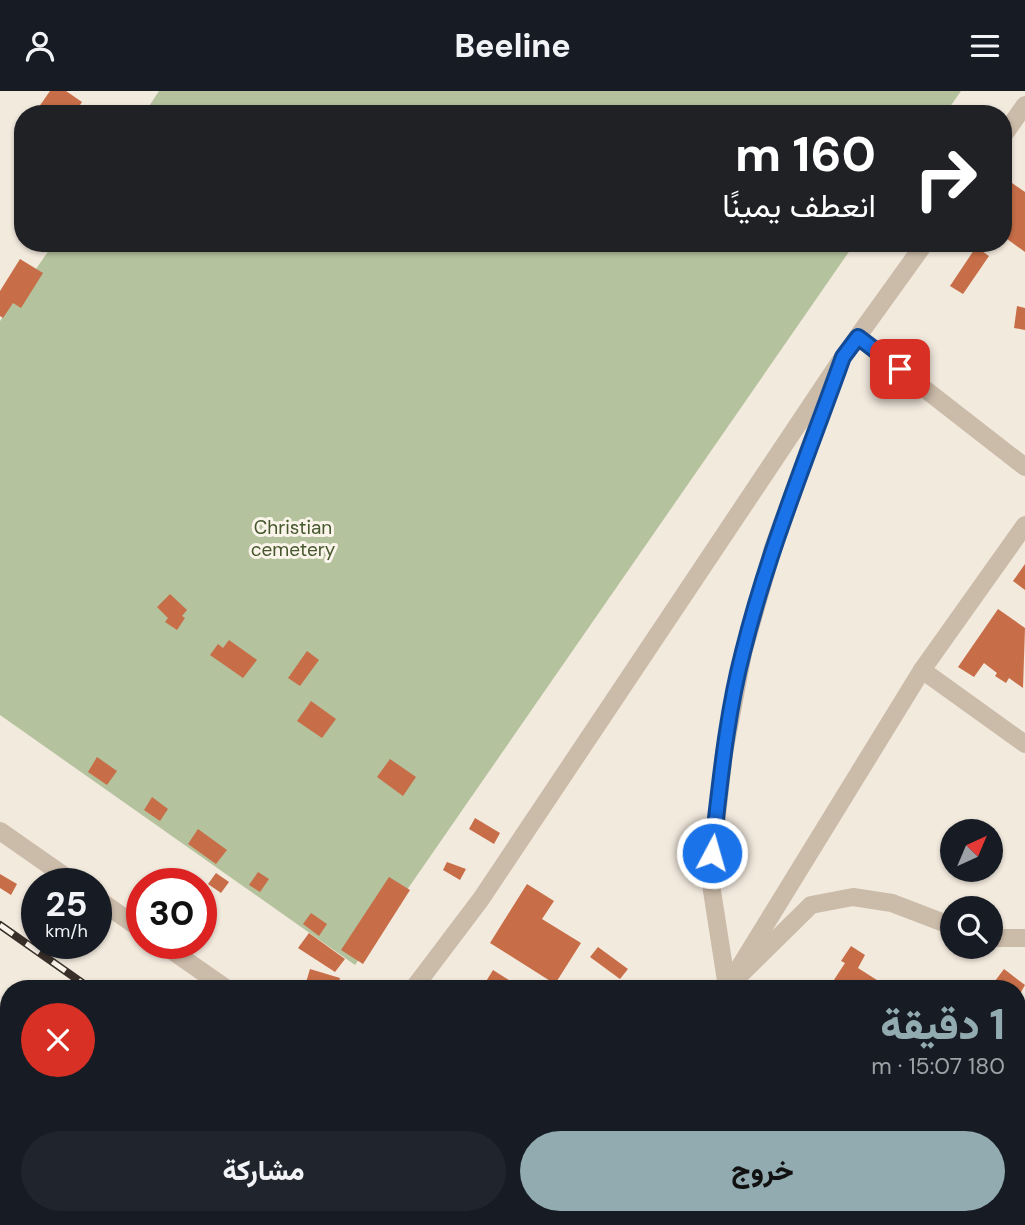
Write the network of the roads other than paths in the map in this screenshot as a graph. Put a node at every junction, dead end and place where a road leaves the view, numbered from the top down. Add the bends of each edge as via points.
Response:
1 (1025, 106) edge
2 (1012, 124) edge
3 (919, 252) edge
4 (858, 337) junction
5 (843, 357) junction
6 (1025, 467) edge
7 (1025, 525) edge
8 (922, 670) junction
9 (1025, 744) edge
10 (0, 831) edge
11 (53, 868) edge
12 (940, 921) edge
13 (1003, 938) edge
14 (1025, 938) edge
15 (184, 959) edge
16 (214, 980) edge
17 (420, 980) edge
18 (726, 980) edge
19 (732, 980) edge
20 (736, 980) edge

1 - 2 street
3 - 4 street
4 - 5 street
4 - 6 street
5 - 17 street via 481,899
5 - 18 street via 773,548 743,653 726,740 709,878
7 - 8 street
8 - 9 street
8 - 19 street
10 - 11 street
12 - 20 street via 892,903 853,897 811,905
13 - 14 street
15 - 16 street

